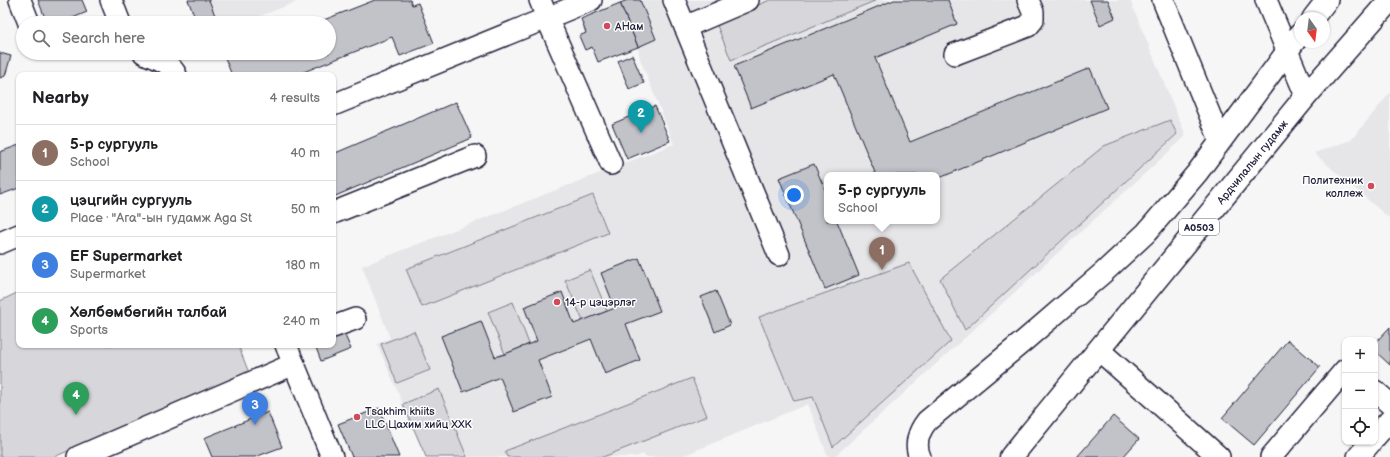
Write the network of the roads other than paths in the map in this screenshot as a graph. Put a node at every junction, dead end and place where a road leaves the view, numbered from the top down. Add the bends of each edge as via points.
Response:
1 (20, 0) edge
2 (111, 0) edge
3 (591, 0) edge
4 (674, 0) edge
5 (748, 0) edge
6 (1028, 0) edge
7 (1163, 0) edge
8 (1266, 0) edge
9 (1327, 0) edge
10 (1390, 0) edge
11 (544, 9) edge
12 (1318, 12) edge
13 (26, 16) edge
14 (117, 16) edge
15 (685, 27) junction
16 (1294, 42) edge
17 (1287, 51) junction
18 (955, 54) dead end
19 (159, 60) edge
20 (174, 72) edge
21 (1306, 96) junction
22 (336, 104) edge
23 (1220, 140) junction
24 (475, 156) dead end
25 (611, 164) dead end
26 (336, 213) edge
27 (16, 236) edge
28 (0, 243) edge
29 (779, 255) dead end
30 (355, 318) dead end
31 (336, 326) edge
32 (1100, 350) junction
33 (290, 353) edge
34 (1342, 373) edge
35 (1378, 394) edge
36 (1390, 404) edge
37 (1390, 420) edge
38 (1378, 434) edge
39 (1368, 445) edge
40 (78, 457) edge
41 (332, 457) edge
42 (920, 457) edge
43 (1011, 457) edge
44 (1219, 457) edge
45 (1270, 457) edge
46 (1358, 457) edge

1 - 13 street
2 - 14 street
3 - 11 street
4 - 15 street
5 - 15 street
6 - 18 street via 1034,12 1033,20 1028,26
7 - 23 street
8 - 17 street
9 - 12 street
10 - 21 main road, Ардчилалын гудамж / A0503
11 - 22 street via 445,60
11 - 25 street
15 - 29 street
16 - 17 street
17 - 21 street
17 - 23 street
19 - 20 street
21 - 32 main road, Ардчилалын гудамж / A0503
23 - 42 street via 1197,173 1146,233 1093,282 927,421 917,440
24 - 26 street
27 - 28 street
30 - 31 street
32 - 43 main road, Ардчилалын гудамж / A0503
32 - 44 street
33 - 40 street
33 - 41 street
34 - 45 street
35 - 36 street
37 - 38 street
39 - 46 street

